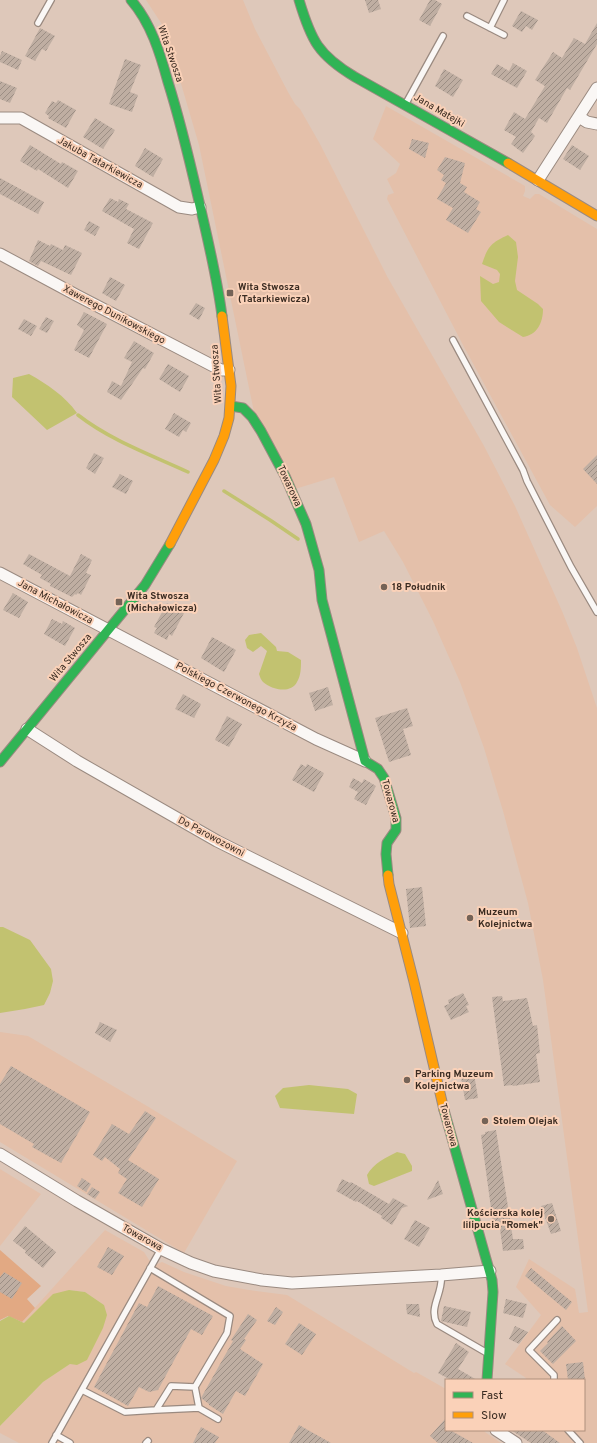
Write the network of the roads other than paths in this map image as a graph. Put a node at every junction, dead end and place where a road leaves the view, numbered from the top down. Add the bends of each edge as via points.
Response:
1 (51, 0) edge
2 (131, 0) edge
3 (299, 0) edge
4 (504, 0) edge
5 (467, 16) dead end
6 (38, 23) dead end
7 (490, 28) junction
8 (504, 35) dead end
9 (442, 36) dead end
10 (597, 88) edge
11 (405, 105) junction
12 (579, 117) junction
13 (0, 118) edge
14 (597, 124) edge
15 (538, 180) junction
16 (200, 206) junction
17 (597, 216) edge
18 (0, 254) edge
19 (453, 340) dead end
20 (229, 370) junction
21 (231, 406) junction
22 (0, 573) edge
23 (597, 612) edge
24 (109, 630) junction
25 (27, 729) junction
26 (365, 761) junction
27 (0, 762) edge
28 (402, 933) junction
29 (0, 1154) edge
30 (160, 1249) junction
31 (150, 1268) junction
32 (490, 1271) junction
33 (441, 1275) junction
34 (556, 1320) dead end
35 (489, 1354) junction
36 (487, 1379) edge
37 (554, 1379) edge
38 (195, 1387) junction
39 (82, 1390) junction
40 (199, 1408) junction
41 (156, 1410) junction
42 (218, 1419) dead end
43 (498, 1431) edge
44 (569, 1431) edge
45 (56, 1435) junction
46 (52, 1443) edge
47 (70, 1443) edge
48 (516, 1443) edge
49 (580, 1443) edge

1 - 6 lane
2 - 16 street, Wita Stwosza via 151,30 189,154
3 - 11 street, Jana Matejki via 315,42 331,62
4 - 7 lane
5 - 7 lane
7 - 8 lane
9 - 11 lane
10 - 12 street
11 - 15 street, Jana Matejki
12 - 14 street
12 - 15 street
13 - 16 street, Jakuba Tatarkiewicza via 21,118 179,207
15 - 17 street, Jana Matejki
16 - 20 street, Wita Stwosza via 218,289
18 - 20 street, Xawerego Dunikowskiego via 221,370
19 - 23 lane
20 - 21 street, Wita Stwosza
21 - 24 street, Wita Stwosza via 228,428 218,452 159,565
21 - 26 street, Towarowa via 242,408 261,431 285,476 306,524 319,570 322,600
22 - 24 street, Jana Michałowicza
24 - 25 street, Wita Stwosza
24 - 26 street, Polskiego Czerwonego Krzyża via 316,739
25 - 27 street, Wita Stwosza
25 - 28 street, Do Parowozowni via 77,761 217,841
26 - 28 street, Towarowa via 378,769 384,778 396,818 396,830 387,843 386,854 390,884
28 - 32 street, Towarowa via 444,1116
29 - 30 street, Towarowa
30 - 31 lane
30 - 33 street, Towarowa via 214,1271 270,1281 313,1283
31 - 38 lane via 230,1316 227,1333
31 - 39 lane
32 - 33 street, Towarowa
32 - 35 street, Towarowa via 493,1292
33 - 35 lane via 442,1282 434,1317 437,1324
34 - 37 lane via 529,1350 554,1375
35 - 36 street, Towarowa
38 - 40 lane
38 - 41 lane via 171,1386
39 - 41 lane via 125,1412
39 - 45 lane
40 - 41 lane
40 - 42 lane
43 - 48 street
44 - 49 lane
45 - 46 lane
45 - 47 lane

